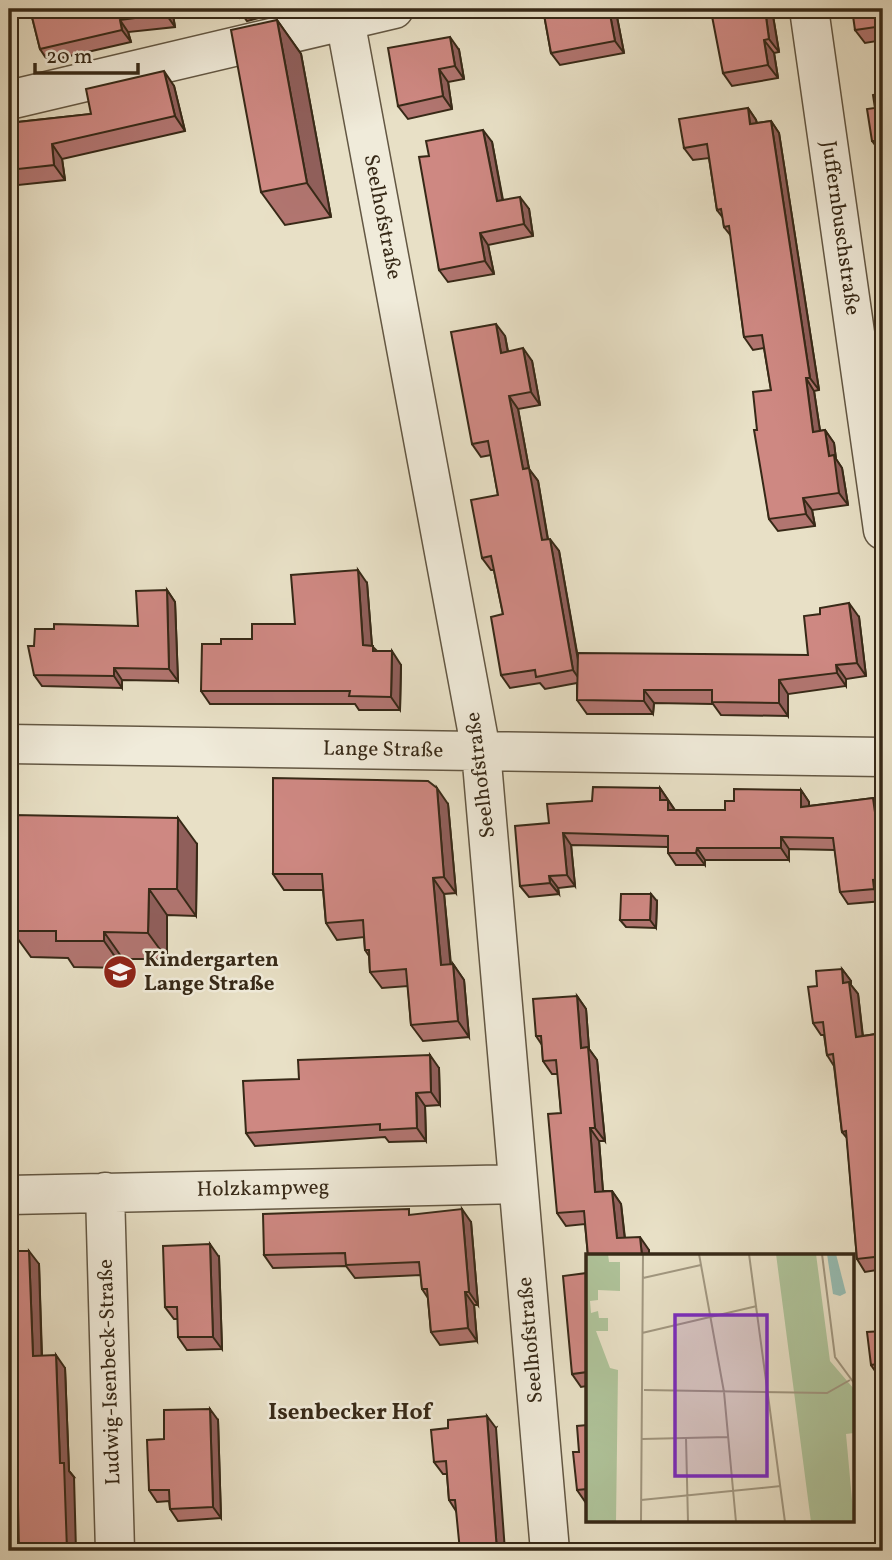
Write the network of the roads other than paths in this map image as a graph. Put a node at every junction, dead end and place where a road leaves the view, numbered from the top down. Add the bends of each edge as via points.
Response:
1 (394, 9) edge
2 (808, 9) edge
3 (344, 15) edge
4 (9, 100) edge
5 (883, 530) edge
6 (9, 744) edge
7 (481, 751) junction
8 (883, 757) edge
9 (516, 1185) junction
10 (105, 1192) junction
11 (9, 1195) edge
12 (116, 1551) edge
13 (550, 1551) edge

1 - 3 street
2 - 5 street, Juffernbuschstraße
3 - 4 street
3 - 7 street, Seelhofstraße
6 - 7 street, Lange Straße
7 - 8 street, Lange Straße
7 - 9 street, Seelhofstraße
9 - 10 street, Holzkampweg
9 - 13 street, Seelhofstraße
10 - 11 street, Holzkampweg
10 - 12 street, Ludwig-Isenbeck-Straße

